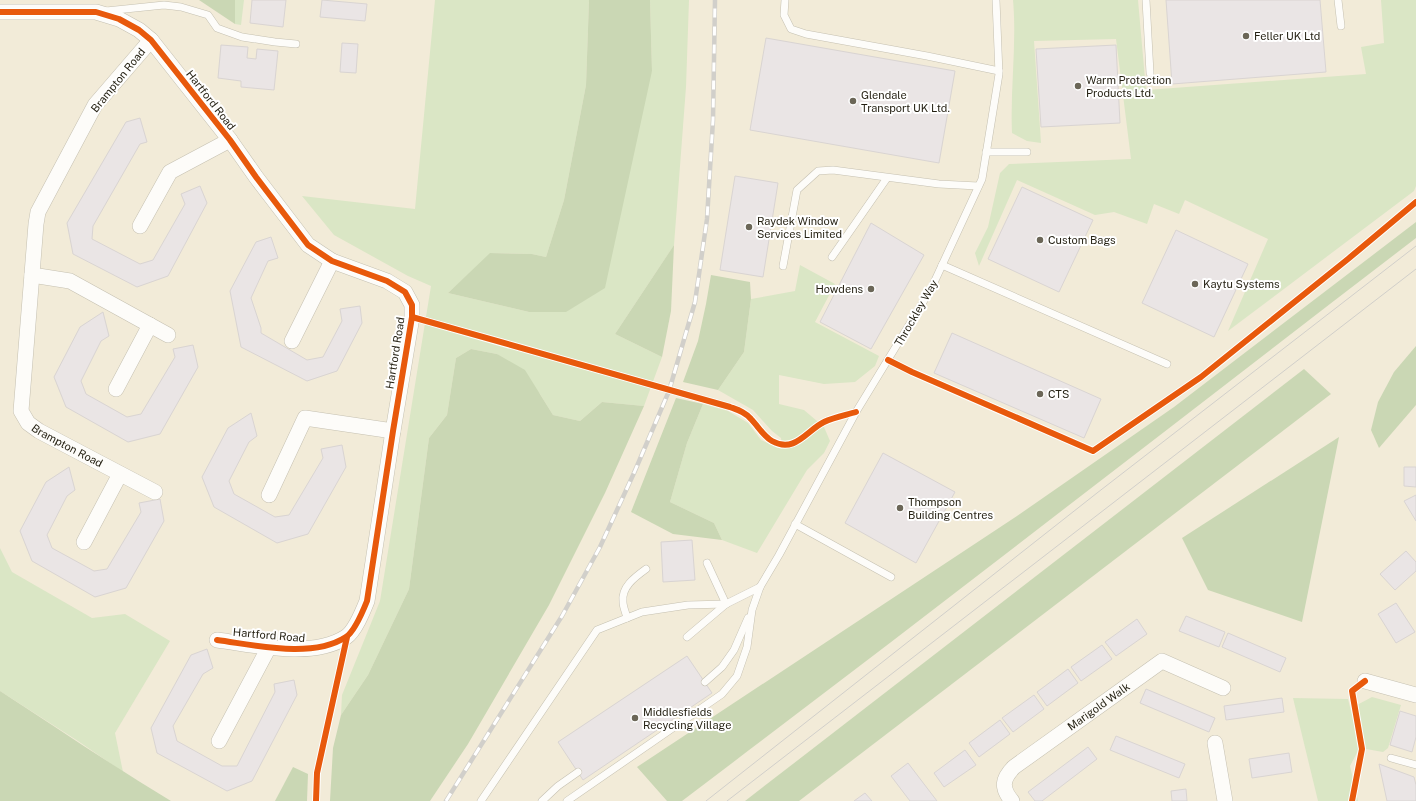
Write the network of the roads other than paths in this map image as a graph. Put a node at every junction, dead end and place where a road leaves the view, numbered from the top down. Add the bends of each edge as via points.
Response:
1 (785, 0) edge
2 (996, 0) edge
3 (1146, 0) edge
4 (1338, 0) edge
5 (0, 12) edge
6 (96, 12) junction
7 (1341, 26) dead end
8 (151, 40) junction
9 (296, 44) dead end
10 (999, 71) junction
11 (1150, 74) dead end
12 (230, 140) junction
13 (986, 152) junction
14 (1027, 152) dead end
15 (888, 178) junction
16 (978, 186) junction
17 (140, 226) dead end
18 (832, 257) dead end
19 (332, 261) junction
20 (942, 265) junction
21 (783, 266) dead end
22 (32, 275) junction
23 (150, 325) junction
24 (168, 335) dead end
25 (292, 341) dead end
26 (1167, 364) dead end
27 (116, 389) dead end
28 (392, 431) junction
29 (120, 474) junction
30 (155, 492) dead end
31 (269, 495) dead end
32 (795, 524) junction
33 (84, 542) dead end
34 (707, 563) dead end
35 (646, 569) dead end
36 (891, 577) dead end
37 (760, 587) junction
38 (726, 604) junction
39 (752, 610) junction
40 (627, 618) junction
41 (687, 637) dead end
42 (217, 640) dead end
43 (269, 647) junction
44 (705, 682) dead end
45 (1365, 682) dead end
46 (1223, 688) dead end
47 (1416, 695) edge
48 (219, 741) dead end
49 (1215, 743) dead end
50 (1391, 758) dead end
51 (1416, 765) edge
52 (578, 772) dead end
53 (481, 801) edge
54 (542, 801) edge
55 (566, 801) edge
56 (1012, 801) edge
57 (1224, 801) edge

1 - 10 lane via 784,15 791,29 806,34
2 - 10 lane, Throckley Way
3 - 11 lane
4 - 7 lane
5 - 6 street, Hartford Road
6 - 8 street, Hartford Road via 119,19
6 - 9 lane via 164,5 182,7 208,15 217,28 242,37
8 - 12 street, Hartford Road
8 - 22 street, Brampton Road via 95,105 38,212
10 - 13 lane, Throckley Way
12 - 17 street via 170,172
12 - 19 street, Hartford Road via 308,245
13 - 14 lane
13 - 16 lane, Throckley Way via 982,179
15 - 16 lane
15 - 18 lane
15 - 21 lane via 833,170 818,171 807,180 797,190
16 - 20 lane, Throckley Way
19 - 25 street
19 - 28 street, Hartford Road via 387,281 405,292 412,305
20 - 26 lane
20 - 32 lane, Throckley Way via 931,289 856,412
22 - 23 street via 70,281
22 - 29 street, Brampton Road via 21,411 28,423 39,431
23 - 24 street
23 - 27 street
28 - 31 street via 305,418
28 - 43 street, Hartford Road via 367,601 359,620 347,637 324,647
29 - 30 street, Brampton Road
29 - 33 street
32 - 36 lane
32 - 37 lane, Throckley Way
34 - 38 lane
35 - 40 lane via 624,590 622,601
37 - 38 lane
37 - 39 lane, Throckley Way
38 - 40 lane via 688,605 642,612
38 - 41 lane
39 - 44 lane via 734,650 722,667
39 - 55 lane via 747,647 737,676 722,694
40 - 53 lane via 598,630
42 - 43 street, Hartford Road
43 - 48 street
45 - 47 street
46 - 56 street, Marigold Walk via 1162,662 1014,767 1004,782 1005,793
49 - 57 street
50 - 51 lane
52 - 54 lane

